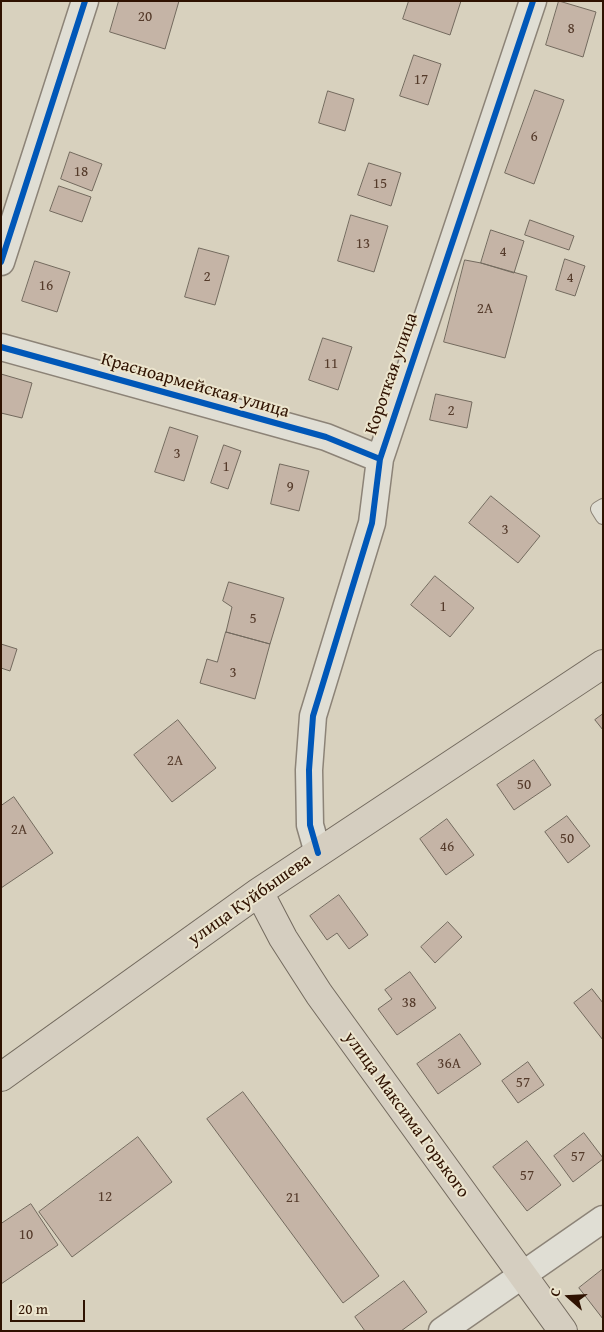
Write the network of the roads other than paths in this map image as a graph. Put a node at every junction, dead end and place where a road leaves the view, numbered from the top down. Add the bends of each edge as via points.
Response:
1 (84, 1) edge
2 (533, 1) edge
3 (1, 262) edge
4 (1, 347) edge
5 (380, 459) junction
6 (603, 506) edge
7 (603, 517) edge
8 (603, 664) edge
9 (318, 853) junction
10 (259, 892) junction
11 (1, 1077) edge
12 (603, 1219) edge
13 (522, 1275) junction
14 (442, 1331) edge
15 (563, 1331) edge

1 - 3 street
2 - 5 street, Короткая улица
4 - 5 street, Красноармейская улица via 326,437
5 - 9 street, Короткая улица via 372,523 313,716 309,770 310,825
6 - 7 lane via 598,510
8 - 9 main road, улица Куйбышева
9 - 10 main road, улица Куйбышева
10 - 11 main road, улица Куйбышева
10 - 13 main road, улица Максима Горького via 283,938 319,994
12 - 13 street
13 - 14 street
13 - 15 main road, улица Максима Горького

